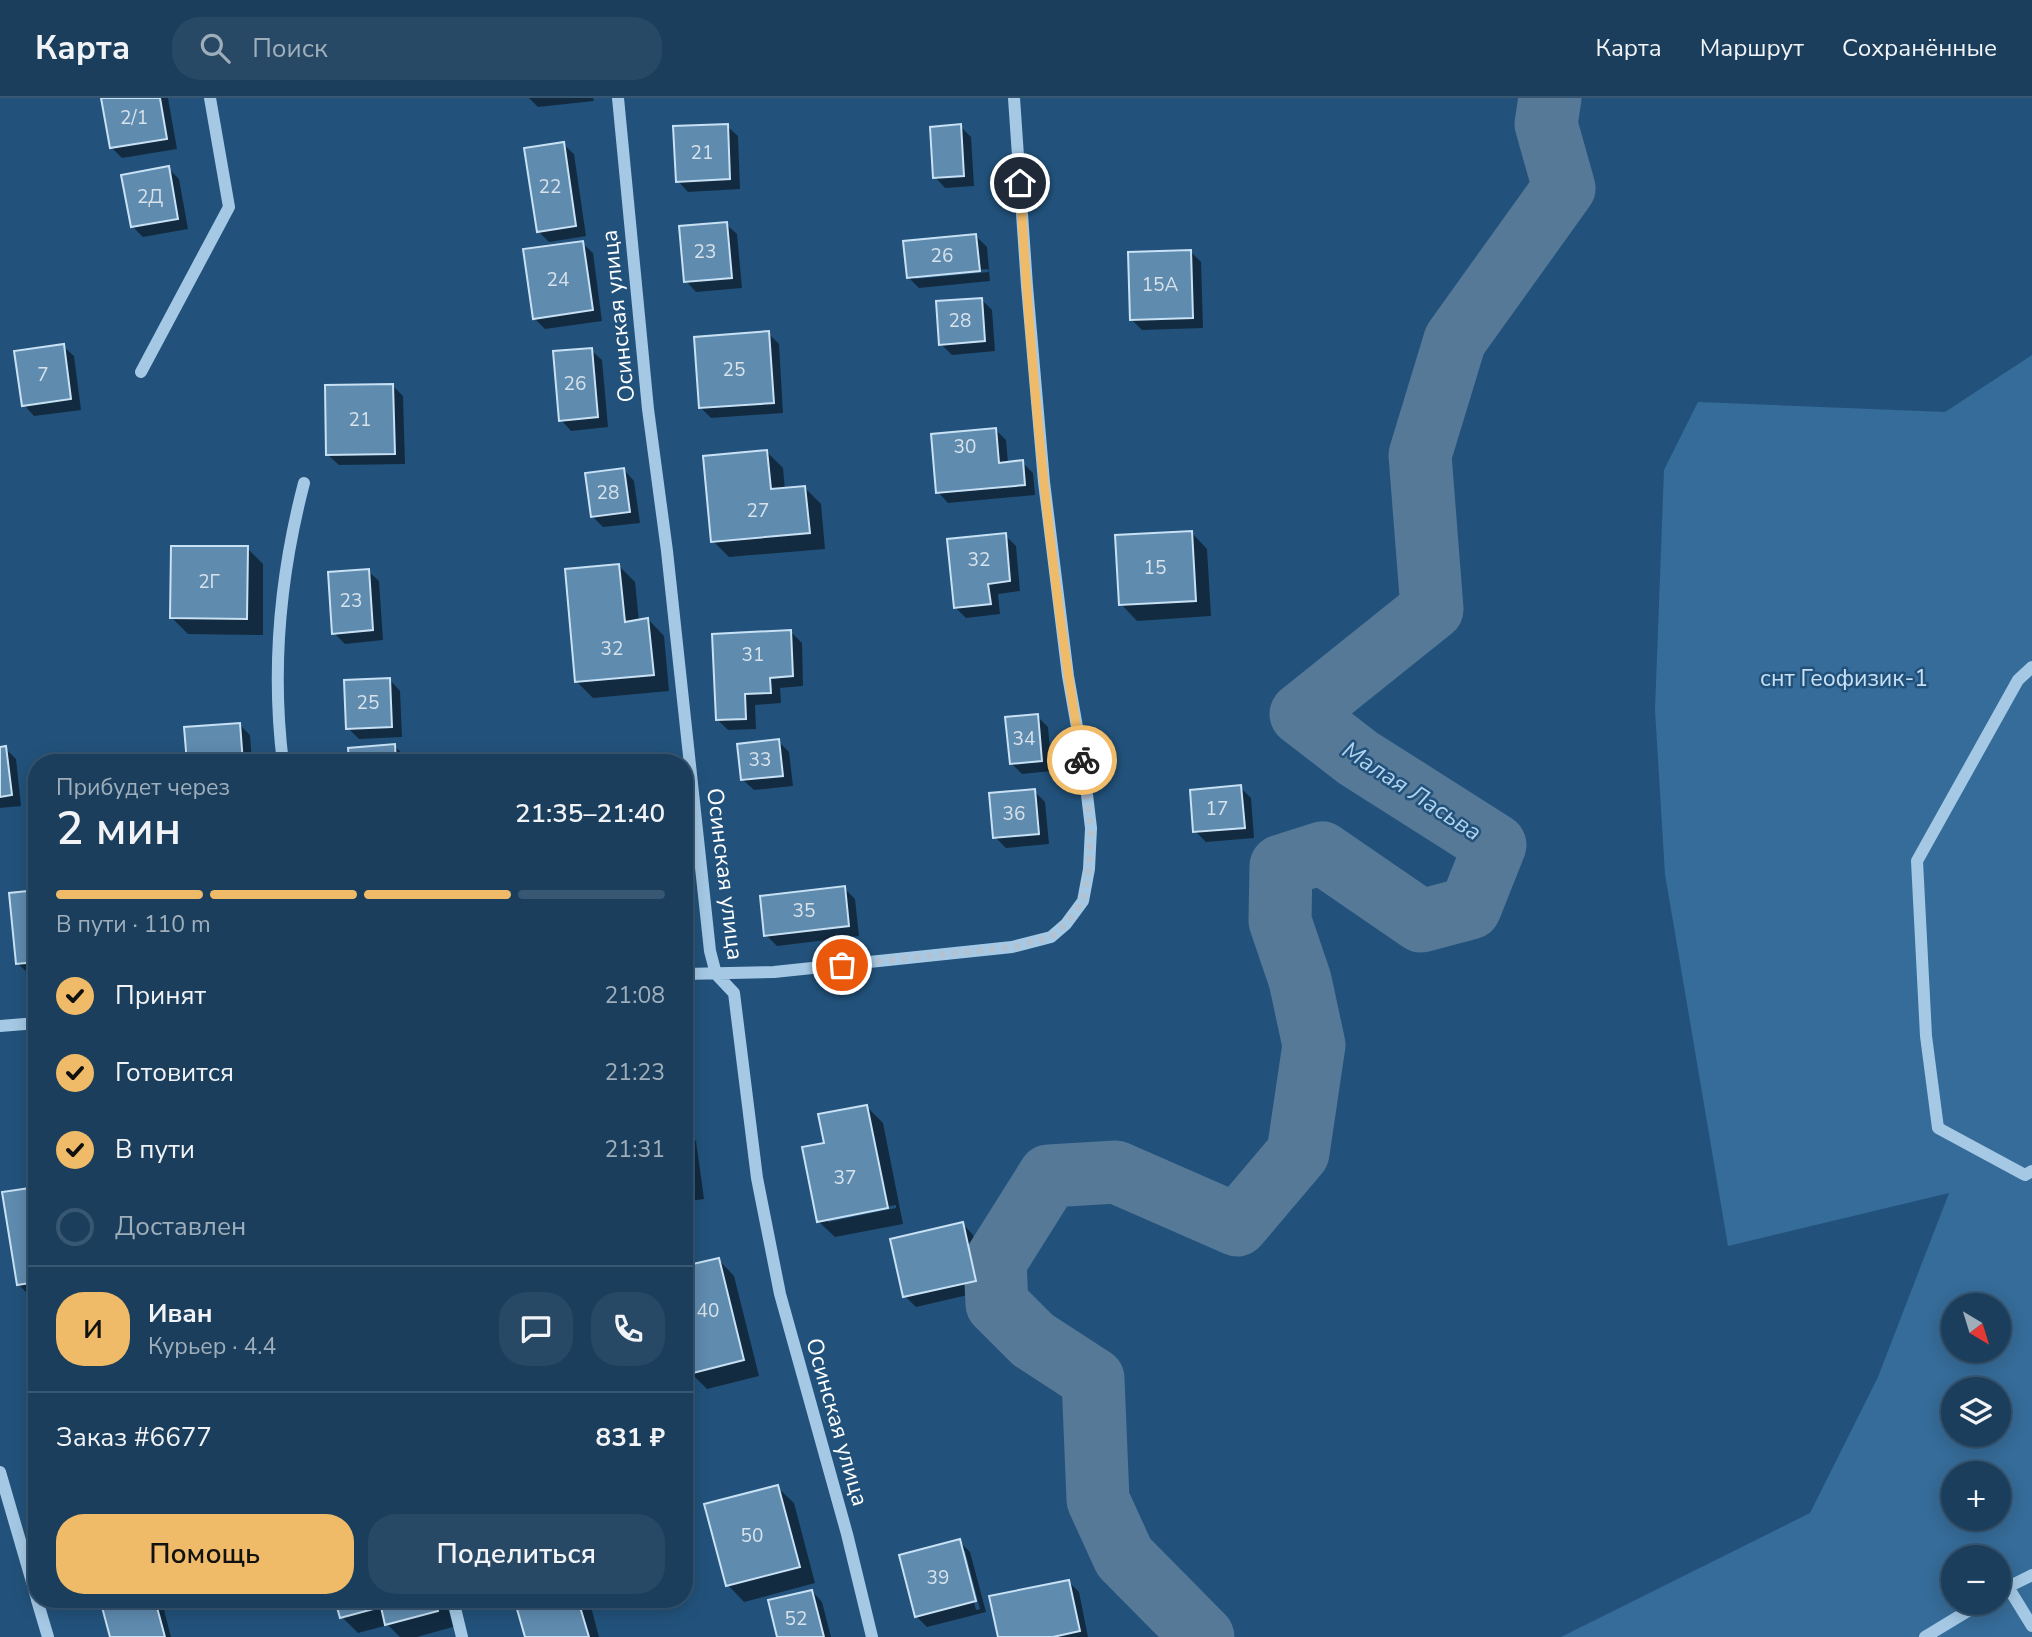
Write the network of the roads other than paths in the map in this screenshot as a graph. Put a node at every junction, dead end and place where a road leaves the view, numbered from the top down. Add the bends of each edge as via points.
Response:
1 (210, 98) edge
2 (618, 98) edge
3 (1014, 98) edge
4 (141, 372) dead end
5 (304, 483) dead end
6 (2032, 667) edge
7 (282, 754) edge
8 (689, 754) edge
9 (693, 793) edge
10 (693, 974) edge
11 (716, 974) junction
12 (28, 1024) edge
13 (0, 1026) edge
14 (2032, 1171) edge
15 (0, 1472) edge
16 (28, 1568) edge
17 (2032, 1574) edge
18 (2011, 1586) edge
19 (2011, 1600) edge
20 (40, 1608) edge
21 (455, 1608) edge
22 (1961, 1615) edge
23 (2032, 1626) edge
24 (48, 1637) edge
25 (462, 1637) edge
26 (872, 1637) edge
27 (1925, 1637) edge

1 - 4 street via 229,207
2 - 8 street, Осинская улица via 653,459
3 - 11 street via 1044,482 1091,828 1083,901 1051,937 1012,947
5 - 7 street via 291,532 279,618
6 - 14 street via 2018,680 1917,861 1927,1036 1938,1128 2025,1175
9 - 11 street, Осинская улица
10 - 11 street
11 - 26 street, Осинская улица via 734,993 749,1123 780,1294
12 - 13 street
15 - 16 street
17 - 18 street
19 - 23 street
20 - 24 street
21 - 25 street
22 - 27 street

